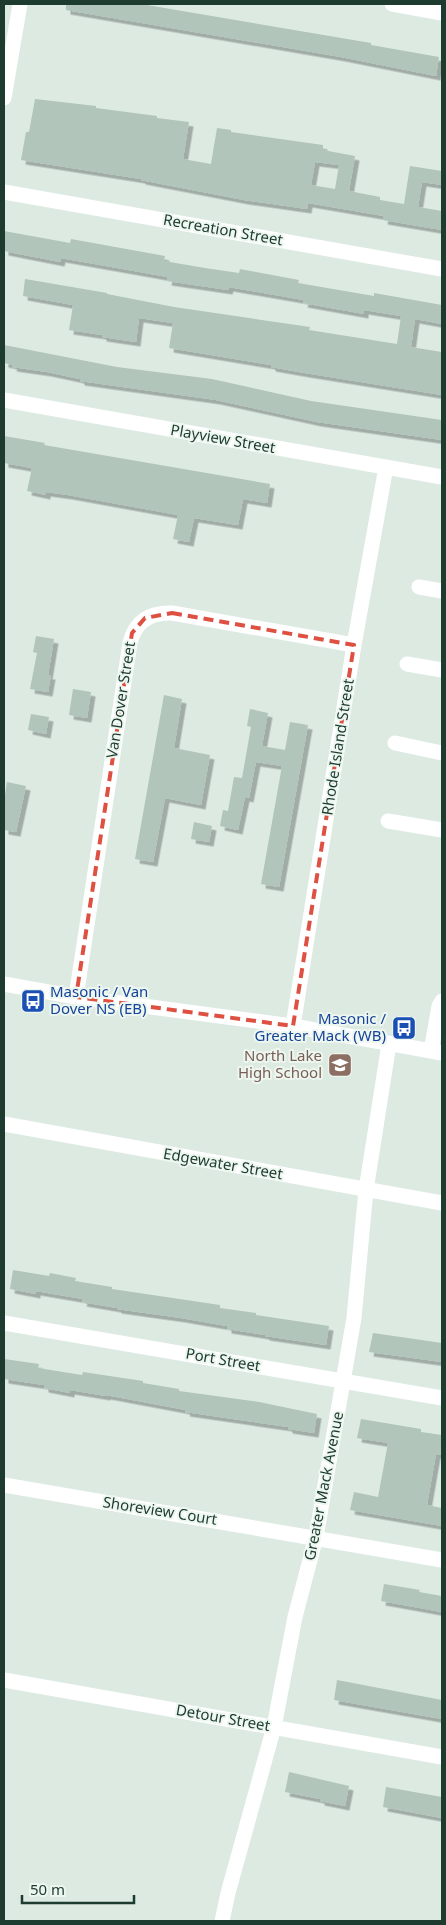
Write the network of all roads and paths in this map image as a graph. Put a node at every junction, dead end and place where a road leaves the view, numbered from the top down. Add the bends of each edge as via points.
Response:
1 (20, 4) edge
2 (392, 4) edge
3 (442, 13) edge
4 (4, 98) edge
5 (4, 192) edge
6 (442, 268) edge
7 (4, 400) edge
8 (386, 467) junction
9 (442, 477) edge
10 (419, 587) dead end
11 (442, 591) edge
12 (354, 645) junction
13 (407, 664) dead end
14 (442, 670) edge
15 (395, 743) dead end
16 (442, 753) edge
17 (388, 821) dead end
18 (442, 830) edge
19 (4, 984) edge
20 (76, 998) junction
21 (442, 1002) edge
22 (293, 1026) junction
23 (389, 1044) junction
24 (437, 1052) edge
25 (4, 1124) edge
26 (366, 1190) junction
27 (442, 1203) edge
28 (4, 1323) edge
29 (344, 1381) junction
30 (442, 1398) edge
31 (4, 1485) edge
32 (316, 1537) junction
33 (442, 1560) edge
34 (4, 1680) edge
35 (274, 1727) junction
36 (442, 1757) edge
37 (222, 1921) edge

1 - 4 street
2 - 3 street
5 - 6 street, Recreation Street
7 - 8 street, Playview Street
8 - 9 street, Playview Street
8 - 12 street, Rhode Island Street
10 - 11 street
12 - 20 street, Van Dover Street via 172,613 145,618 136,626 130,643
12 - 22 street, Rhode Island Street
13 - 14 street
15 - 16 street
17 - 18 street
19 - 20 street
20 - 22 street
21 - 24 street via 439,1006
22 - 23 street
23 - 24 street
23 - 26 street, Greater Mack Avenue
25 - 26 street, Edgewater Street
26 - 27 street, Edgewater Street
26 - 29 street, Greater Mack Avenue via 355,1309
28 - 29 street, Port Street
29 - 30 street, Port Street
29 - 32 street, Greater Mack Avenue
31 - 32 street, Shoreview Court
32 - 33 street, Shoreview Court
32 - 35 street, Greater Mack Avenue via 295,1617
34 - 35 street, Detour Street
35 - 36 street, Detour Street
35 - 37 street, Greater Mack Avenue

